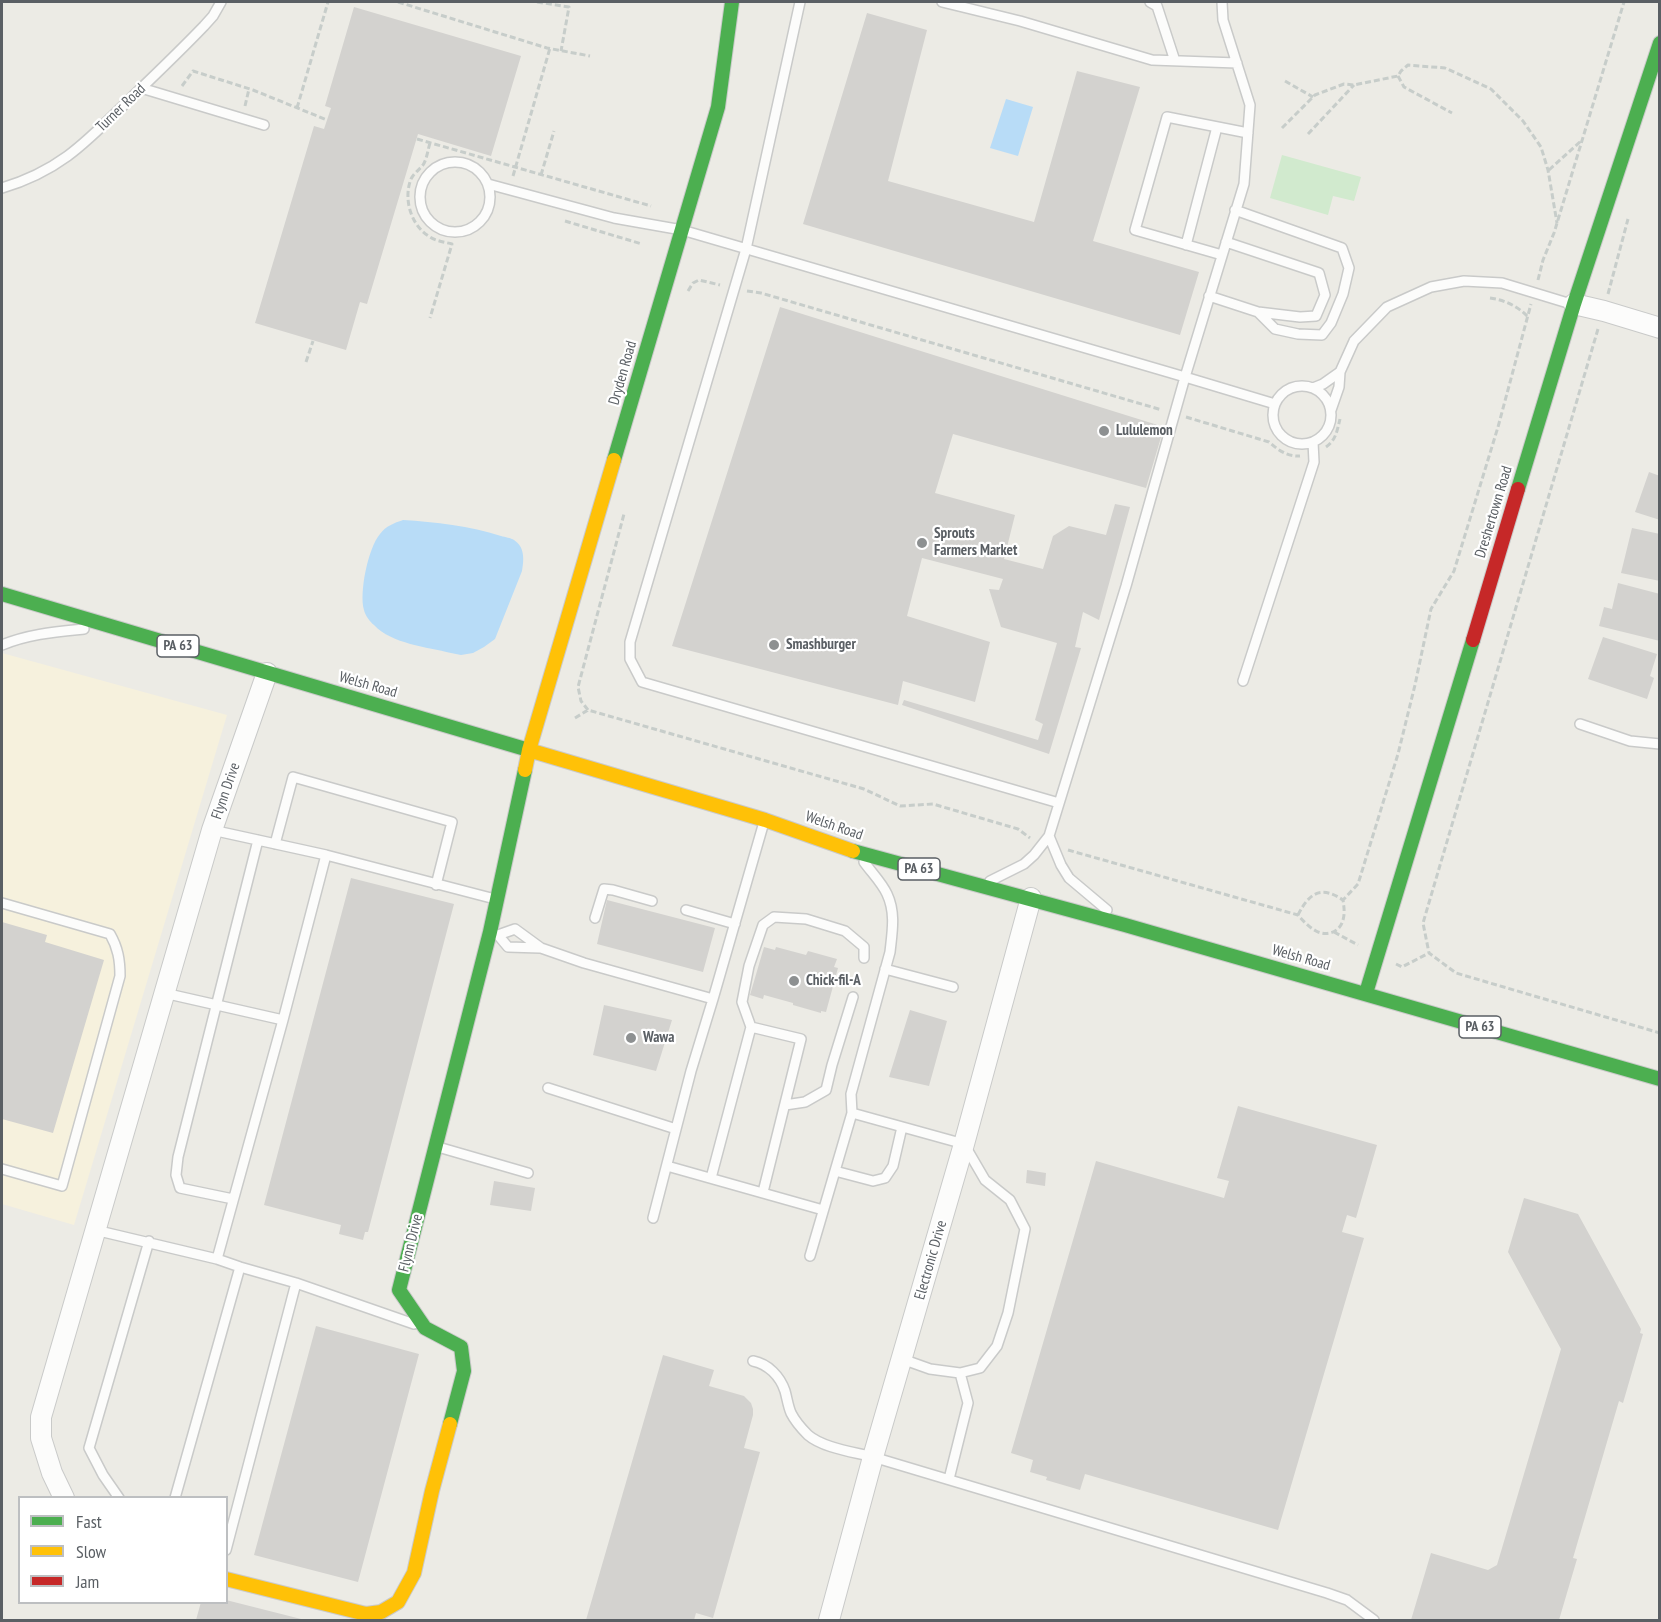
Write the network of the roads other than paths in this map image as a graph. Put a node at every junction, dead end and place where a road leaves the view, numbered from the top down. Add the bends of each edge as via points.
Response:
1 (221, 2) edge
2 (732, 2) edge
3 (800, 2) edge
4 (942, 2) edge
5 (1150, 2) edge
6 (1222, 2) edge
7 (1659, 43) edge
8 (1175, 61) junction
9 (1237, 63) junction
10 (141, 88) junction
11 (264, 125) dead end
12 (1217, 127) junction
13 (1248, 133) junction
14 (488, 184) junction
15 (2, 188) edge
16 (1236, 210) junction
17 (682, 230) junction
18 (1226, 242) junction
19 (1186, 245) junction
20 (746, 249) junction
21 (1222, 255) junction
22 (1209, 296) junction
23 (1574, 304) junction
24 (1258, 312) junction
25 (1659, 328) edge
26 (1340, 372) junction
27 (1185, 377) junction
28 (1313, 388) junction
29 (1275, 404) junction
30 (1331, 410) junction
31 (1313, 442) junction
32 (2, 594) edge
33 (113, 627) junction
34 (2, 645) edge
35 (267, 673) junction
36 (1243, 681) dead end
37 (1580, 724) dead end
38 (1659, 744) edge
39 (529, 750) junction
40 (1059, 803) junction
41 (765, 820) junction
42 (212, 831) junction
43 (1049, 836) junction
44 (258, 840) junction
45 (275, 844) junction
46 (857, 852) junction
47 (326, 855) junction
48 (436, 885) junction
49 (982, 885) junction
50 (1030, 898) junction
51 (497, 900) junction
52 (652, 901) dead end
53 (2, 903) edge
54 (686, 910) dead end
55 (595, 918) dead end
56 (735, 924) junction
57 (1125, 925) junction
58 (494, 934) junction
59 (541, 948) junction
60 (864, 958) dead end
61 (885, 969) junction
62 (952, 987) dead end
63 (164, 993) junction
64 (1366, 993) junction
65 (853, 997) dead end
66 (713, 999) junction
67 (218, 1005) junction
68 (283, 1020) junction
69 (751, 1027) junction
70 (1659, 1079) edge
71 (548, 1088) dead end
72 (785, 1105) junction
73 (852, 1113) junction
74 (902, 1127) junction
75 (676, 1129) junction
76 (964, 1144) junction
77 (436, 1147) junction
78 (667, 1166) junction
79 (2, 1169) edge
80 (835, 1171) junction
81 (528, 1173) dead end
82 (711, 1178) junction
83 (763, 1192) junction
84 (233, 1199) junction
85 (823, 1210) junction
86 (653, 1218) dead end
87 (96, 1230) junction
88 (149, 1241) junction
89 (810, 1256) dead end
90 (217, 1259) junction
91 (240, 1267) junction
92 (296, 1283) junction
93 (425, 1328) junction
94 (902, 1359) junction
95 (753, 1361) dead end
96 (960, 1373) junction
97 (873, 1457) junction
98 (949, 1479) junction
99 (64, 1496) edge
100 (117, 1496) edge
101 (175, 1496) edge
102 (228, 1542) edge
103 (228, 1579) edge
104 (829, 1620) edge
105 (1374, 1620) edge

1 - 10 lane, Turner Road via 213,16
2 - 17 main road, Dryden Road via 718,107
3 - 20 lane
4 - 8 lane via 1152,60
5 - 8 lane via 1157,6
6 - 9 lane
7 - 23 main road, Dreshertown Road
8 - 9 lane
9 - 13 lane via 1250,105
10 - 11 lane
10 - 15 lane, Turner Road via 64,160
12 - 13 lane
12 - 19 lane
12 - 19 lane via 1167,117 1135,230
13 - 16 lane via 1244,183
14 - 14 lane via 472,166 449,162 438,166 422,183 420,207 434,226 455,233 467,231 477,225 489,207
14 - 17 lane via 614,218
16 - 18 lane
16 - 24 lane via 1342,248 1349,268 1343,294 1322,335 1275,329
17 - 20 lane
17 - 39 main road, Dryden Road
18 - 21 lane
18 - 24 lane via 1319,273 1325,295 1317,316
19 - 21 lane
20 - 27 lane
20 - 40 lane via 630,642 630,659 642,682
21 - 22 lane
22 - 24 lane
22 - 27 lane
23 - 25 street
23 - 26 lane via 1502,283 1464,281 1431,287 1387,307 1354,341
23 - 64 main road, Dreshertown Road
26 - 28 lane
26 - 30 lane
27 - 29 lane
27 - 40 lane
28 - 29 lane via 1286,390
28 - 30 lane via 1327,400
29 - 31 lane via 1273,414 1278,432 1294,443
30 - 31 lane via 1328,429
31 - 36 lane via 1314,462
32 - 33 main road, Welsh Road / PA 63
33 - 34 lane via 55,632
33 - 35 main road, Welsh Road / PA 63
35 - 39 main road, Welsh Road / PA 63
35 - 42 street, Flynn Drive
37 - 38 lane via 1630,741
39 - 41 main road, Welsh Road / PA 63
39 - 51 main road, Flynn Drive
40 - 43 lane
41 - 46 main road, Welsh Road / PA 63
41 - 56 lane
42 - 44 lane
42 - 63 street, Flynn Drive
43 - 49 lane via 1024,864
43 - 57 lane via 1069,878
44 - 45 lane
44 - 67 lane
45 - 47 lane
45 - 48 lane via 293,777 452,822
46 - 49 main road, Welsh Road / PA 63
46 - 61 lane via 887,893 892,908 893,929
47 - 48 lane
47 - 68 lane
48 - 51 lane
49 - 50 main road, Welsh Road / PA 63
50 - 57 main road, Welsh Road / PA 63
50 - 76 street, Electronic Drive
51 - 58 main road, Flynn Drive
52 - 55 lane via 604,889
53 - 79 lane via 110,934 118,947 120,963 120,976 63,1186
54 - 56 lane
56 - 66 lane
57 - 64 main road, Welsh Road / PA 63
58 - 59 lane via 508,947
58 - 59 lane via 514,929
58 - 77 main road, Flynn Drive
59 - 66 lane
60 - 69 lane via 864,947 845,932 806,919 774,917 763,925 749,966 742,1002
61 - 62 lane
61 - 73 lane via 851,1094
63 - 67 lane
63 - 87 street, Flynn Drive
64 - 70 main road, Welsh Road / PA 63
65 - 72 lane via 826,1090 805,1102
66 - 75 lane
67 - 68 lane
67 - 84 lane via 176,1175 180,1188
68 - 84 lane
69 - 72 lane via 801,1039
69 - 82 lane
71 - 75 lane
72 - 83 lane
73 - 74 lane
73 - 80 lane
74 - 76 lane
74 - 80 lane via 885,1178 873,1181
75 - 78 lane
76 - 94 street, Electronic Drive
76 - 96 lane via 985,1180 1010,1200 1025,1229 1008,1313 997,1346 980,1368
77 - 81 lane
77 - 93 main road, Flynn Drive via 399,1290
78 - 82 lane
78 - 86 lane
80 - 85 lane
82 - 83 lane
83 - 85 lane
84 - 90 lane
85 - 89 lane
87 - 88 lane
87 - 99 street, Flynn Drive via 41,1417 43,1447
88 - 90 lane
88 - 100 lane via 89,1448
90 - 91 lane
91 - 92 lane
91 - 101 lane
92 - 93 lane
92 - 102 lane
93 - 103 main road, Flynn Drive via 461,1347 464,1371 414,1574 398,1602 381,1612 366,1614
94 - 96 lane via 930,1369
94 - 97 street, Electronic Drive
95 - 97 lane via 763,1363 779,1379 790,1412 809,1435 828,1445
96 - 98 lane via 968,1403
97 - 98 lane
97 - 104 street, Electronic Drive
98 - 105 lane via 1327,1593 1347,1600

